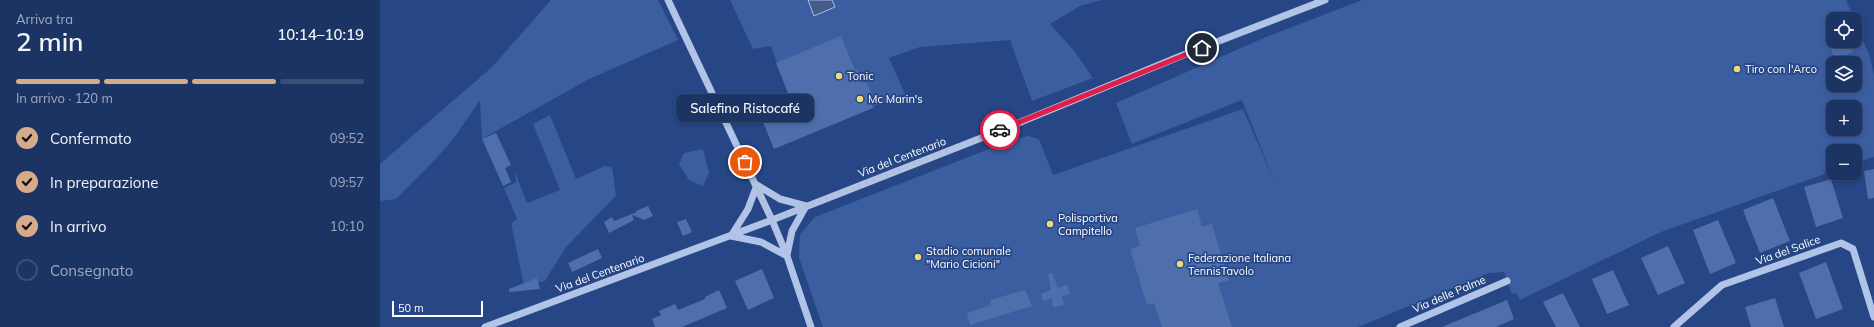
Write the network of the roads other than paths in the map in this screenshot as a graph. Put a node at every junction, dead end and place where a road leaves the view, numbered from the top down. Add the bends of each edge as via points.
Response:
1 (668, 0) edge
2 (1325, 0) edge
3 (757, 185) junction
4 (806, 206) junction
5 (772, 220) junction
6 (731, 236) junction
7 (787, 256) junction
8 (1507, 280) dead end
9 (1874, 317) edge
10 (485, 327) edge
11 (811, 327) edge
12 (1400, 327) edge
13 (1674, 327) edge

1 - 3 street
2 - 4 street, Via del Centenario
3 - 4 street via 780,199
3 - 5 street
3 - 6 street via 748,209
4 - 5 street, Via del Centenario
4 - 7 street via 792,231
5 - 6 street, Via del Centenario
5 - 7 street
6 - 7 street via 761,242
6 - 10 street, Via del Centenario
7 - 11 street
8 - 12 street, Via delle Palme
9 - 13 street, Via del Salice via 1853,249 1841,243 1722,285

